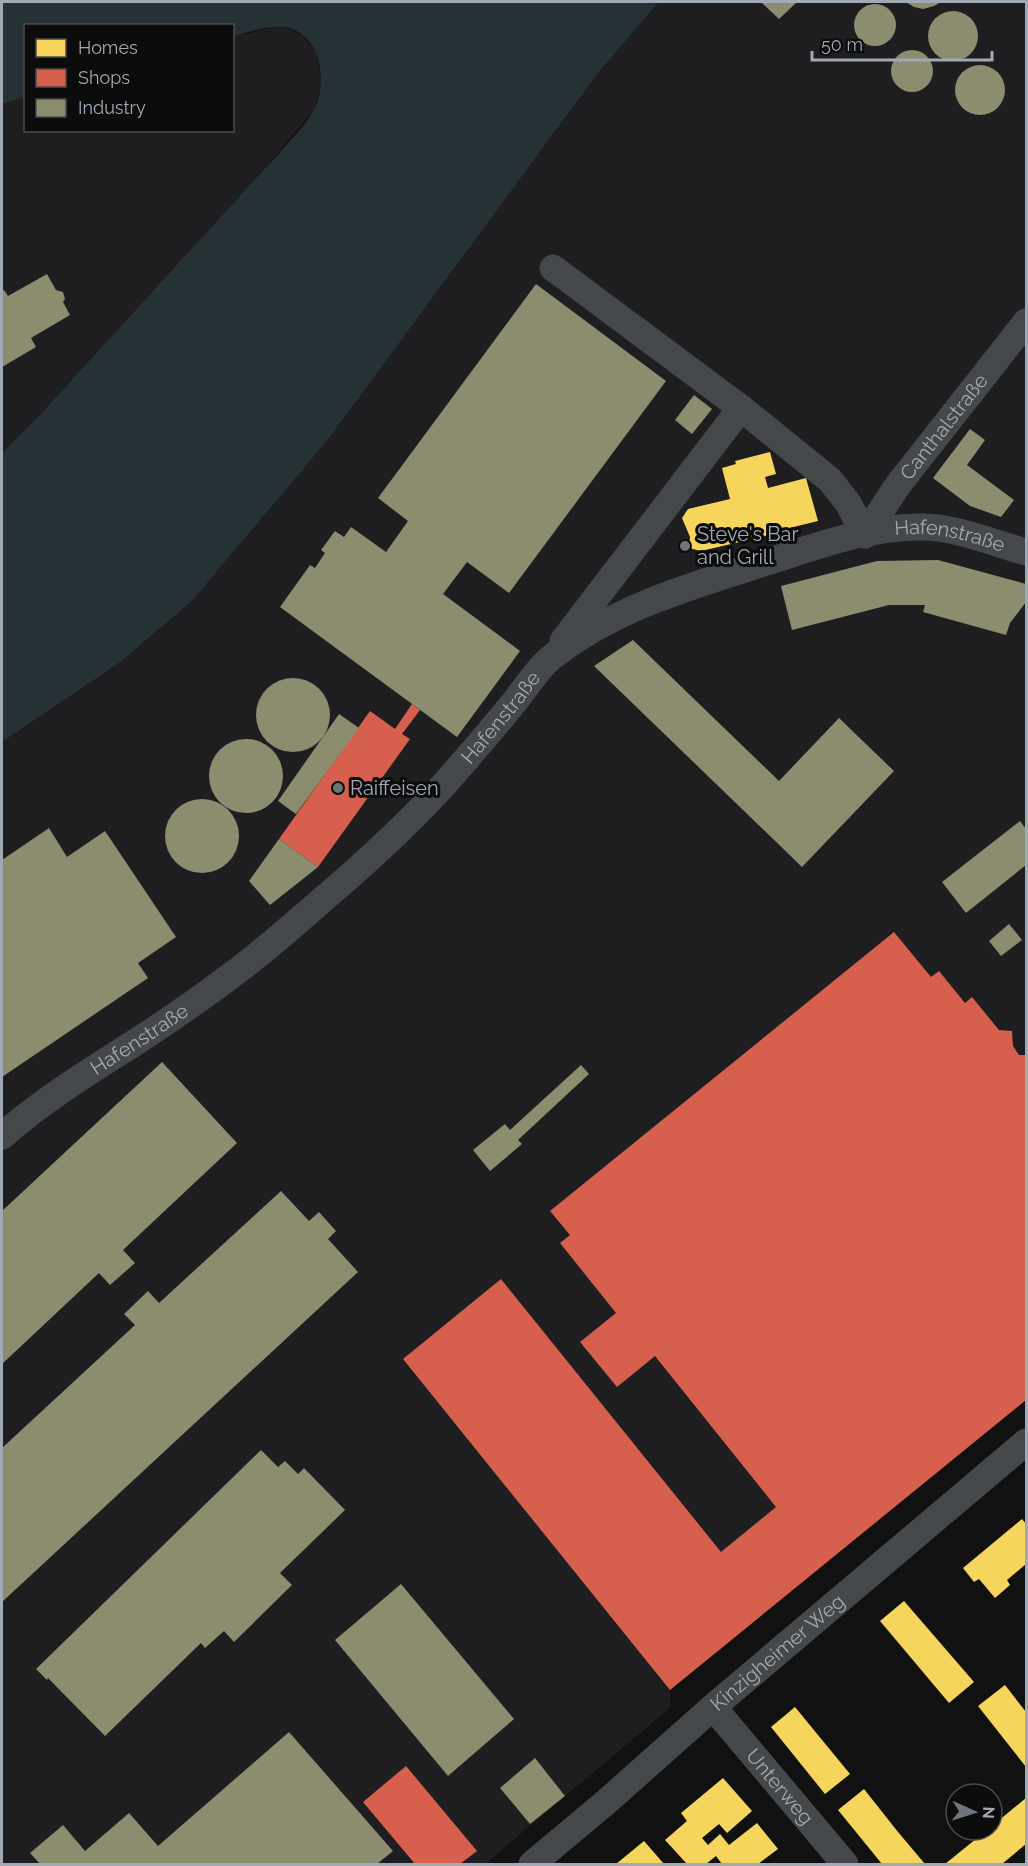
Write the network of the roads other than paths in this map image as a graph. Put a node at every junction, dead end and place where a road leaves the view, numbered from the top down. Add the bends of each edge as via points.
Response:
1 (553, 268) dead end
2 (1026, 322) edge
3 (741, 408) junction
4 (865, 535) junction
5 (1026, 552) edge
6 (549, 659) junction
7 (2, 1136) edge
8 (1026, 1442) edge
9 (713, 1707) junction
10 (531, 1864) edge
11 (845, 1864) edge

1 - 3 street
2 - 4 street, Canthalstraße via 898,485
3 - 4 street via 830,480
3 - 6 street
4 - 5 street, Hafenstraße via 927,527
4 - 6 street, Hafenstraße via 650,601 591,630
6 - 7 street, Hafenstraße via 426,805 283,935
8 - 9 street, Kinzigheimer Weg
9 - 10 street, Kinzigheimer Weg
9 - 11 street, Unterweg

